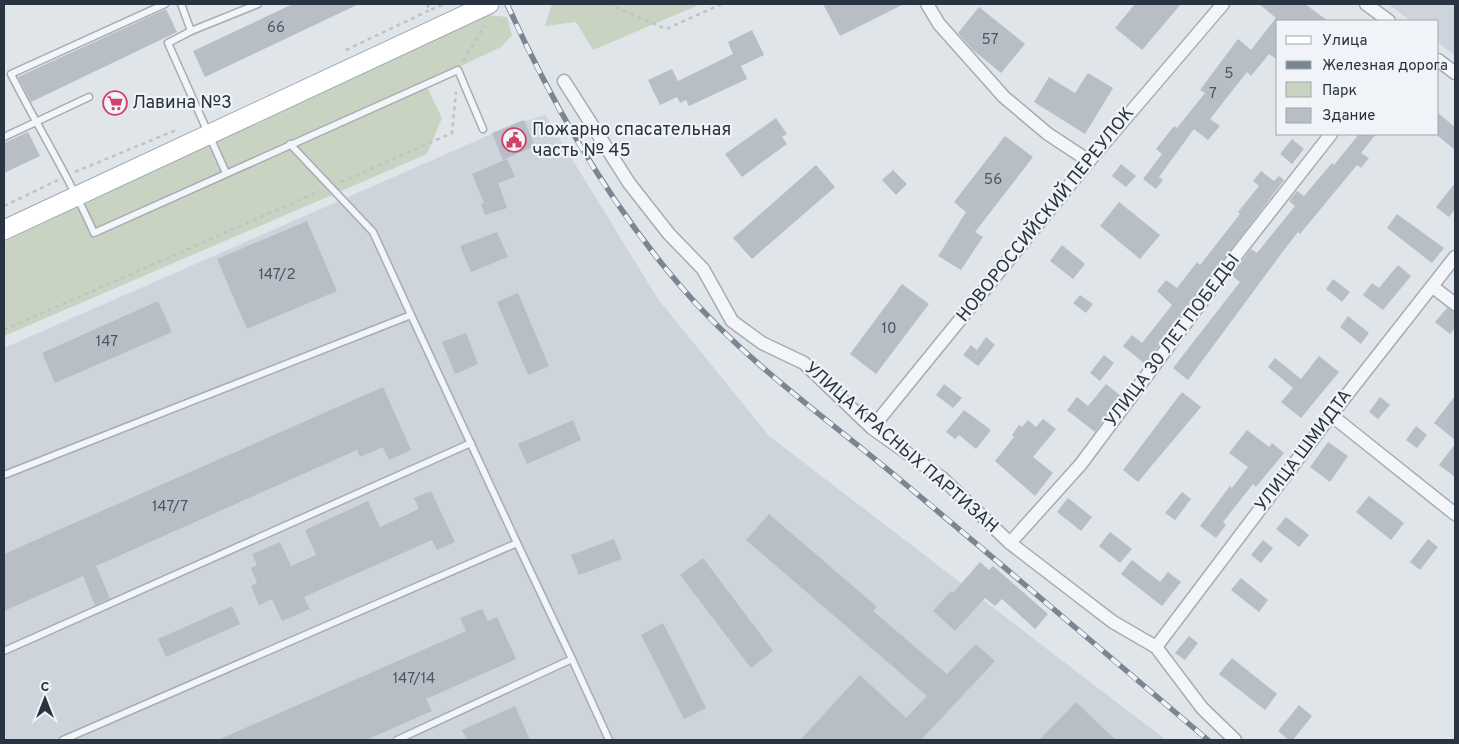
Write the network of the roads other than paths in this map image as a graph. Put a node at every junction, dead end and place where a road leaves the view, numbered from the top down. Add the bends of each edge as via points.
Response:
1 (165, 4) edge
2 (181, 4) edge
3 (258, 4) edge
4 (927, 4) edge
5 (1223, 4) edge
6 (1366, 4) edge
7 (488, 11) edge
8 (1388, 20) edge
9 (191, 31) junction
10 (1439, 61) edge
11 (11, 74) junction
12 (1455, 74) edge
13 (4, 75) edge
14 (564, 81) dead end
15 (89, 97) dead end
16 (35, 122) junction
17 (483, 129) dead end
18 (210, 134) junction
19 (1330, 135) edge
20 (4, 136) edge
21 (290, 144) junction
22 (1089, 161) junction
23 (226, 173) junction
24 (78, 196) junction
25 (4, 230) edge
26 (1455, 257) edge
27 (1433, 287) junction
28 (1455, 304) edge
29 (411, 315) junction
30 (1331, 415) junction
31 (872, 428) junction
32 (471, 443) junction
33 (4, 475) edge
34 (1455, 514) edge
35 (517, 543) junction
36 (1010, 543) junction
37 (1156, 647) junction
38 (4, 651) edge
39 (572, 659) junction
40 (63, 740) edge
41 (397, 740) edge
42 (610, 740) edge
43 (1235, 740) edge

1 - 11 lane
2 - 9 lane
3 - 9 lane
4 - 22 street via 939,24 1004,97 1048,134
5 - 22 street, НОВОРОССИЙСКИЙ ПЕРЕУЛОК
6 - 8 street
7 - 18 main road
9 - 18 lane via 168,43
10 - 12 street
11 - 13 lane
11 - 16 lane
14 - 31 street, УЛИЦА КРАСНЫХ ПАРТИЗАН via 628,183 669,234 704,269 732,321 762,343 804,363
15 - 16 lane
16 - 20 lane
16 - 24 lane
17 - 21 lane via 458,70
18 - 23 lane
18 - 24 main road
19 - 36 street, УЛИЦА 30 ЛЕТ ПОБЕДЫ via 1081,464
21 - 23 lane
21 - 29 lane via 373,232
22 - 31 street, НОВОРОССИЙСКИЙ ПЕРЕУЛОК
23 - 24 lane via 94,233
24 - 25 main road
26 - 27 street, УЛИЦА ШМИДТА
27 - 28 street
27 - 30 street, УЛИЦА ШМИДТА
29 - 32 lane
29 - 33 lane
30 - 34 street
30 - 37 street, УЛИЦА ШМИДТА
31 - 36 street, УЛИЦА КРАСНЫХ ПАРТИЗАН via 942,478
32 - 35 lane
32 - 38 lane
35 - 39 lane
35 - 40 lane
36 - 37 street, УЛИЦА КРАСНЫХ ПАРТИЗАН via 1113,622
37 - 43 street, УЛИЦА КРАСНЫХ ПАРТИЗАН via 1202,708
39 - 41 lane
39 - 42 lane

